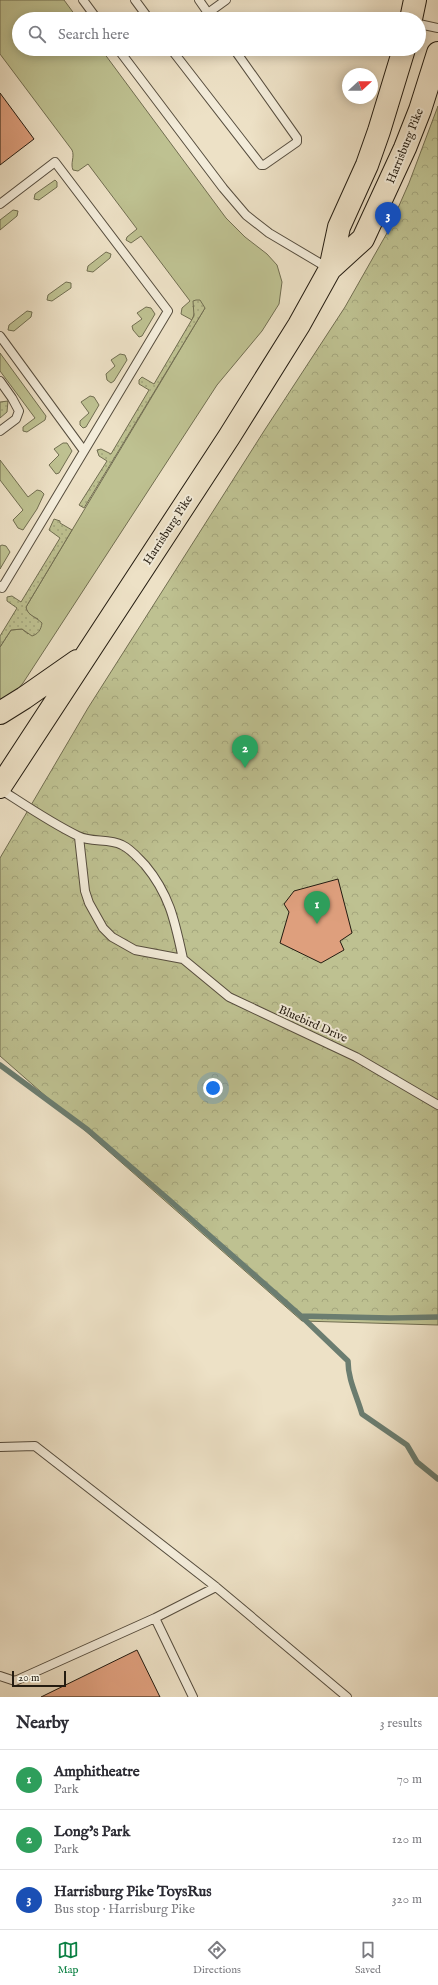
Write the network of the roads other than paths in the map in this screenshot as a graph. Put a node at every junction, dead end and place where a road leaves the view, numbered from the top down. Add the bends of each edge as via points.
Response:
1 (83, 0) edge
2 (135, 0) edge
3 (199, 0) edge
4 (226, 0) edge
5 (415, 0) edge
6 (92, 12) edge
7 (144, 12) edge
8 (208, 12) edge
9 (215, 12) edge
10 (412, 12) edge
11 (426, 25) edge
12 (438, 28) edge
13 (438, 53) edge
14 (123, 56) edge
15 (176, 56) edge
16 (239, 56) edge
17 (402, 56) edge
18 (0, 204) edge
19 (330, 269) junction
20 (0, 336) edge
21 (0, 381) edge
22 (0, 431) edge
23 (84, 452) junction
24 (0, 586) edge
25 (88, 653) junction
26 (0, 713) edge
27 (0, 788) edge
28 (79, 837) junction
29 (183, 959) junction
30 (438, 1105) edge
31 (0, 1447) edge
32 (216, 1588) junction
33 (155, 1618) junction
34 (0, 1676) edge
35 (193, 1697) edge
36 (347, 1697) edge

1 - 6 lane
2 - 7 lane
3 - 8 lane
4 - 9 lane
5 - 10 main road
11 - 12 lane
13 - 19 main road, Harrisburg Pike via 405,148 362,239
14 - 19 lane via 246,215 269,233
15 - 16 lane via 261,165 264,165 297,142 297,138
17 - 19 main road, Harrisburg Pike via 367,165 339,227
18 - 23 lane via 55,162 168,311
19 - 25 main road, Harrisburg Pike via 299,325 229,437
20 - 23 lane
21 - 22 lane via 19,411 16,419
23 - 24 lane via 2,588
25 - 26 main road
25 - 27 main road, Harrisburg Pike
27 - 28 lane
28 - 29 lane via 122,845 153,875 174,916
28 - 29 lane, Bluebird Drive via 85,891 103,928 112,937 135,950
29 - 30 lane, Bluebird Drive via 229,997 356,1056
31 - 32 lane via 35,1446
32 - 33 lane
32 - 36 lane
33 - 34 lane via 15,1681
33 - 35 lane

